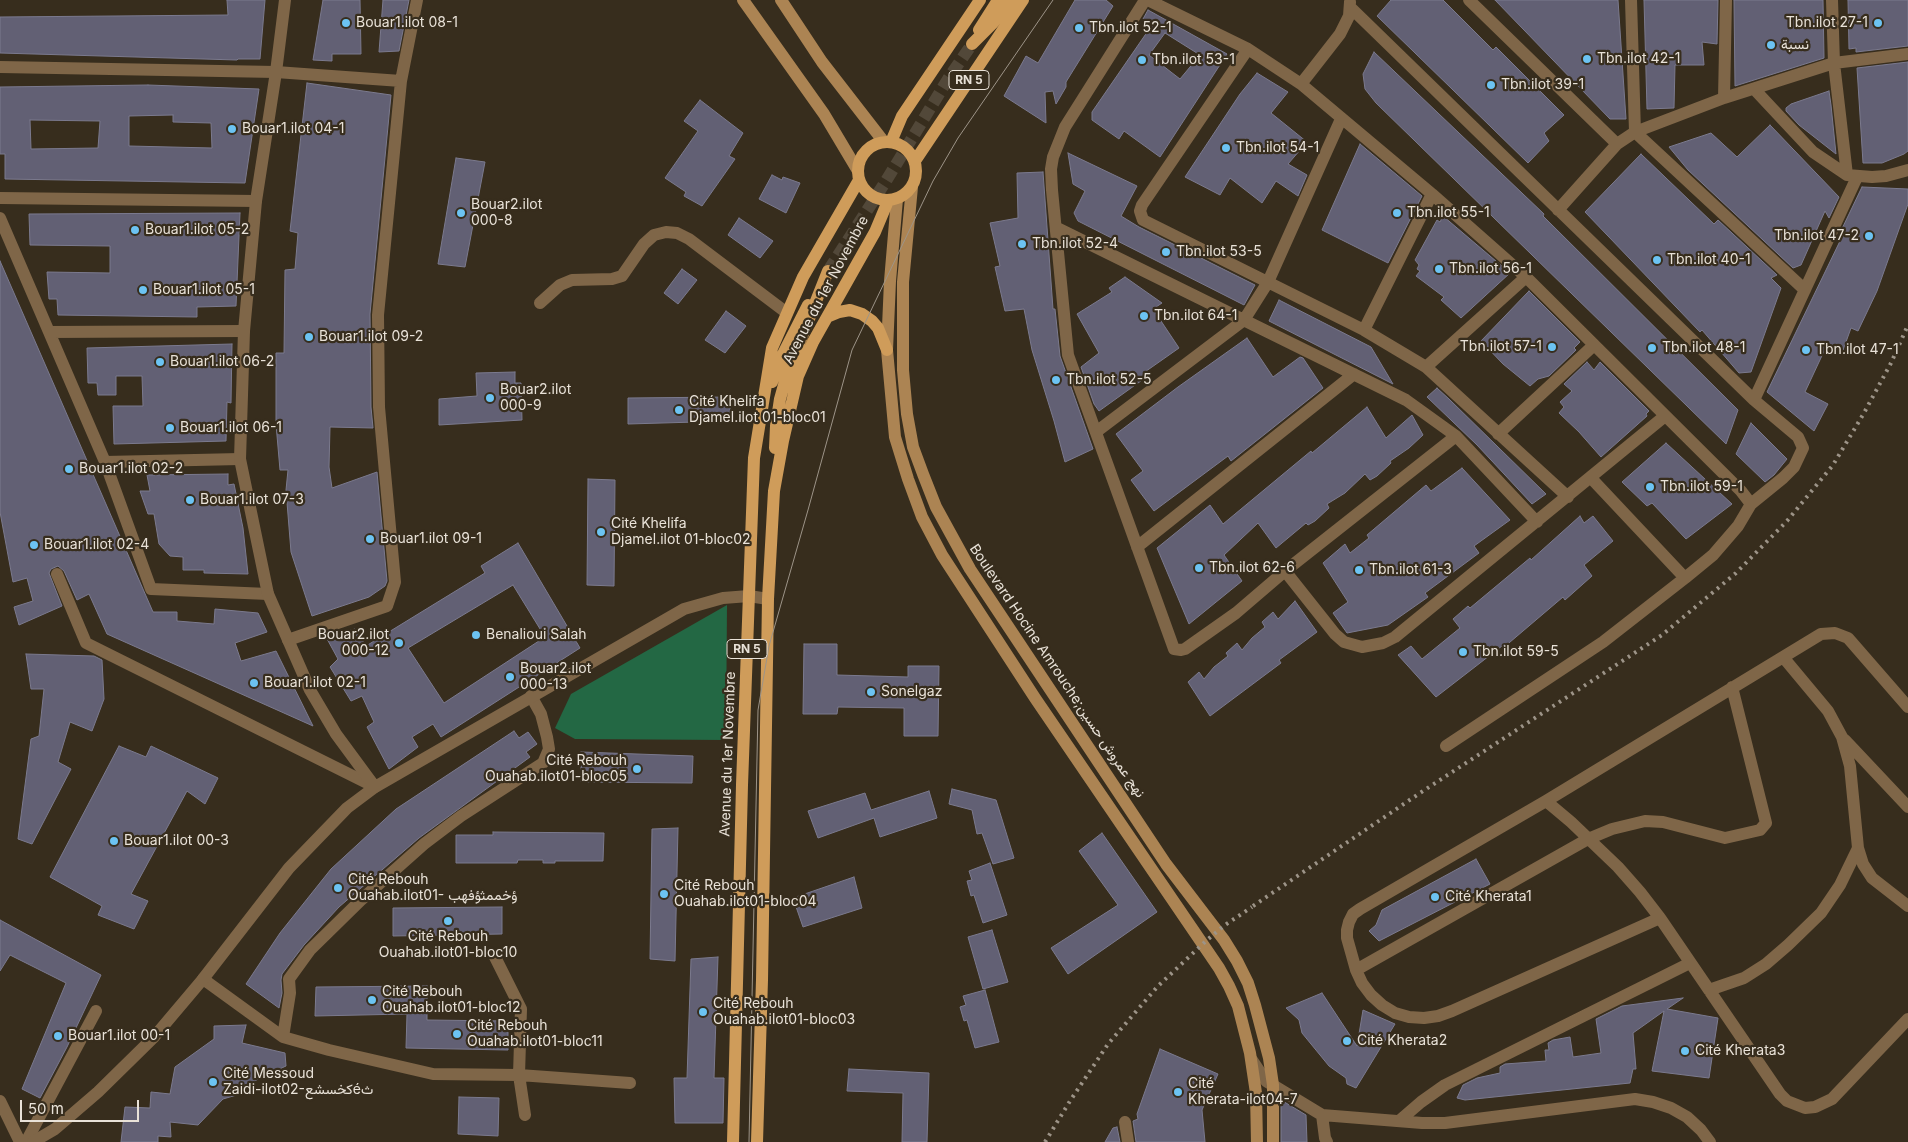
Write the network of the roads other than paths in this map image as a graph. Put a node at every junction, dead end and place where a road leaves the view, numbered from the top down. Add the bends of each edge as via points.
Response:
1 (285, 0) edge
2 (417, 0) edge
3 (743, 0) edge
4 (781, 0) edge
5 (980, 0) edge
6 (998, 0) edge
7 (1010, 0) edge
8 (1023, 0) edge
9 (1146, 0) edge
10 (1469, 0) edge
11 (1631, 0) edge
12 (1726, 0) edge
13 (1832, 0) edge
14 (1350, 4) edge
15 (1248, 50) junction
16 (1908, 54) edge
17 (1834, 63) junction
18 (0, 67) edge
19 (276, 72) junction
20 (401, 81) junction
21 (1301, 84) junction
22 (1755, 90) junction
23 (1724, 98) junction
24 (1341, 119) junction
25 (1635, 132) junction
26 (887, 142) junction
27 (1616, 144) junction
28 (915, 162) junction
29 (1908, 170) edge
30 (859, 175) junction
31 (1852, 176) junction
32 (912, 187) junction
33 (1432, 194) junction
34 (0, 198) edge
35 (892, 200) junction
36 (256, 201) junction
37 (1558, 210) junction
38 (0, 218) edge
39 (1056, 228) junction
40 (1526, 277) junction
41 (1268, 282) junction
42 (1805, 290) junction
43 (540, 303) dead end
44 (787, 313) junction
45 (827, 317) junction
46 (1244, 320) junction
47 (1364, 330) junction
48 (244, 331) junction
49 (49, 332) junction
50 (1594, 346) junction
51 (887, 350) junction
52 (1426, 367) junction
53 (1354, 374) junction
54 (1754, 400) junction
55 (761, 415) junction
56 (1665, 416) junction
57 (1096, 432) junction
58 (1498, 434) junction
59 (1456, 436) junction
60 (240, 459) junction
61 (105, 462) junction
62 (1591, 478) junction
63 (774, 491) junction
64 (1568, 497) junction
65 (1751, 504) junction
66 (1537, 522) junction
67 (1138, 546) junction
68 (1285, 571) junction
69 (57, 574) dead end
70 (1685, 578) junction
71 (268, 594) junction
72 (749, 596) junction
73 (768, 599) junction
74 (288, 640) junction
75 (1783, 656) junction
76 (1732, 687) junction
77 (530, 696) junction
78 (1908, 707) edge
79 (1842, 737) junction
80 (1446, 746) dead end
81 (375, 787) junction
82 (1546, 801) junction
83 (1908, 807) edge
84 (1588, 839) junction
85 (1858, 848) junction
86 (1908, 906) edge
87 (1660, 918) junction
88 (494, 955) dead end
89 (1690, 963) junction
90 (1356, 970) junction
91 (203, 979) junction
92 (1709, 990) junction
93 (96, 1011) dead end
94 (1908, 1019) edge
95 (283, 1037) junction
96 (1252, 1060) junction
97 (519, 1075) junction
98 (630, 1083) dead end
99 (1273, 1085) junction
100 (0, 1101) edge
101 (525, 1115) dead end
102 (1322, 1115) junction
103 (1399, 1121) junction
104 (1125, 1122) dead end
105 (20, 1142) edge
106 (26, 1142) edge
107 (33, 1142) edge
108 (733, 1142) edge
109 (757, 1142) edge
110 (1128, 1142) edge
111 (1257, 1142) edge
112 (1273, 1142) edge
113 (1327, 1142) edge
114 (1710, 1142) edge

1 - 19 street
2 - 20 street
3 - 30 main road via 824,114
4 - 26 main road via 822,62
5 - 26 main road, RN 5
6 - 7 main road via 972,44
8 - 28 main road, RN 5
9 - 15 street
9 - 39 street via 1059,141 1051,169
10 - 27 street
11 - 25 street
12 - 23 street
13 - 17 street
14 - 21 street via 1350,16 1340,34
14 - 37 street
15 - 21 street
15 - 41 street via 1155,184 1140,211 1144,220 1151,224
16 - 17 street
17 - 22 street
17 - 31 street
18 - 19 street
19 - 20 street
19 - 36 street
20 - 74 street via 378,316 379,407 395,582 387,606
21 - 24 street
22 - 23 street
22 - 31 street via 1813,152
23 - 25 street
24 - 33 street
24 - 41 street
25 - 27 street
25 - 42 street
26 - 28 main road via 906,148
26 - 30 main road via 876,144 863,155
27 - 37 street
28 - 32 main road via 916,178
29 - 31 street via 1886,176
30 - 35 main road via 867,192 880,200
30 - 44 main road, Avenue du 1er Novembre / RN 5
31 - 42 street
32 - 35 main road via 906,194
32 - 99 main road, Boulevard Hocine Amrouche;نهج عمروش حسين via 904,282 903,370 914,447 936,507 970,569 1043,680 1166,864 1237,961 1255,1005
33 - 40 street
33 - 47 street
34 - 36 street
35 - 45 main road, Avenue du 1er Novembre / RN 5
35 - 51 main road
36 - 48 street
37 - 54 street
38 - 49 street
39 - 46 street
39 - 57 street via 1068,355
40 - 50 street
40 - 52 street
41 - 46 street
41 - 47 street
42 - 54 street
43 - 44 street via 572,280 622,276 644,244 654,235 666,232 689,239
44 - 55 main road, Avenue du 1er Novembre / RN 5 via 772,348
45 - 51 main road via 850,310 862,314 878,328
45 - 63 main road, Avenue du 1er Novembre / RN 5 via 798,376
46 - 53 street
46 - 57 street
47 - 52 street
48 - 49 street
48 - 60 street
49 - 61 street
50 - 56 street
50 - 58 street
51 - 96 main road via 895,437 922,517 942,555 1030,690 1219,968 1238,1006
52 - 58 street
53 - 59 street via 1406,400
53 - 67 street
54 - 65 street via 1793,431 1803,448 1794,467
55 - 63 main road, RN 5 via 795,327 828,271 780,400
55 - 72 main road, Avenue du 1er Novembre / RN 5 via 754,458
56 - 62 street
56 - 65 street
57 - 67 street
58 - 64 street
59 - 66 street
59 - 68 street
60 - 61 street
60 - 71 street
61 - 71 street via 151,589
62 - 64 street
62 - 70 street
63 - 73 main road, Avenue du 1er Novembre / RN 5
64 - 66 street
65 - 70 street via 1738,526 1713,555
66 - 68 street via 1395,637 1372,646 1354,646 1344,642
67 - 68 street via 1170,641 1177,650 1185,649 1236,613
69 - 81 street via 86,643
70 - 80 street via 1603,642
71 - 74 street
72 - 73 street
72 - 77 street via 723,598 684,609
72 - 108 main road, Avenue du 1er Novembre / RN 5
73 - 109 main road, Avenue du 1er Novembre / RN 5
74 - 81 street via 310,690 336,734
75 - 76 street
75 - 78 street via 1821,634 1842,635 1853,643
75 - 79 street via 1828,711
76 - 82 street
76 - 84 street via 1766,823 1760,830 1725,838 1663,822 1645,821 1612,828
77 - 81 street
77 - 95 street via 541,714 548,737 549,749 543,763 424,844 310,950 289,979
79 - 83 street
79 - 85 street via 1850,766
81 - 91 street via 347,808 289,868
82 - 84 street
82 - 90 street via 1353,914 1347,938
84 - 87 street via 1618,868
84 - 90 street
85 - 86 street via 1862,864 1872,878
85 - 92 street via 1840,885 1821,912 1788,945 1744,978
87 - 89 street
87 - 90 street via 1438,1016 1409,1017 1395,1013 1371,995
88 - 97 street via 521,1009
89 - 92 street
89 - 103 street via 1445,1085
91 - 95 street
91 - 107 street via 154,1037 98,1092 55,1129
92 - 94 street via 1780,1094 1787,1101 1805,1108 1815,1108 1832,1099
93 - 106 street
95 - 97 street via 433,1074
96 - 99 street via 1262,1076
96 - 111 main road
97 - 98 street
97 - 101 street
99 - 102 street
99 - 112 main road, Boulevard Hocine Amrouche;نهج عمروش حسين
100 - 105 street
102 - 103 street
102 - 113 street
103 - 114 street via 1445,1123 1634,1100 1671,1108 1687,1117
104 - 110 street

